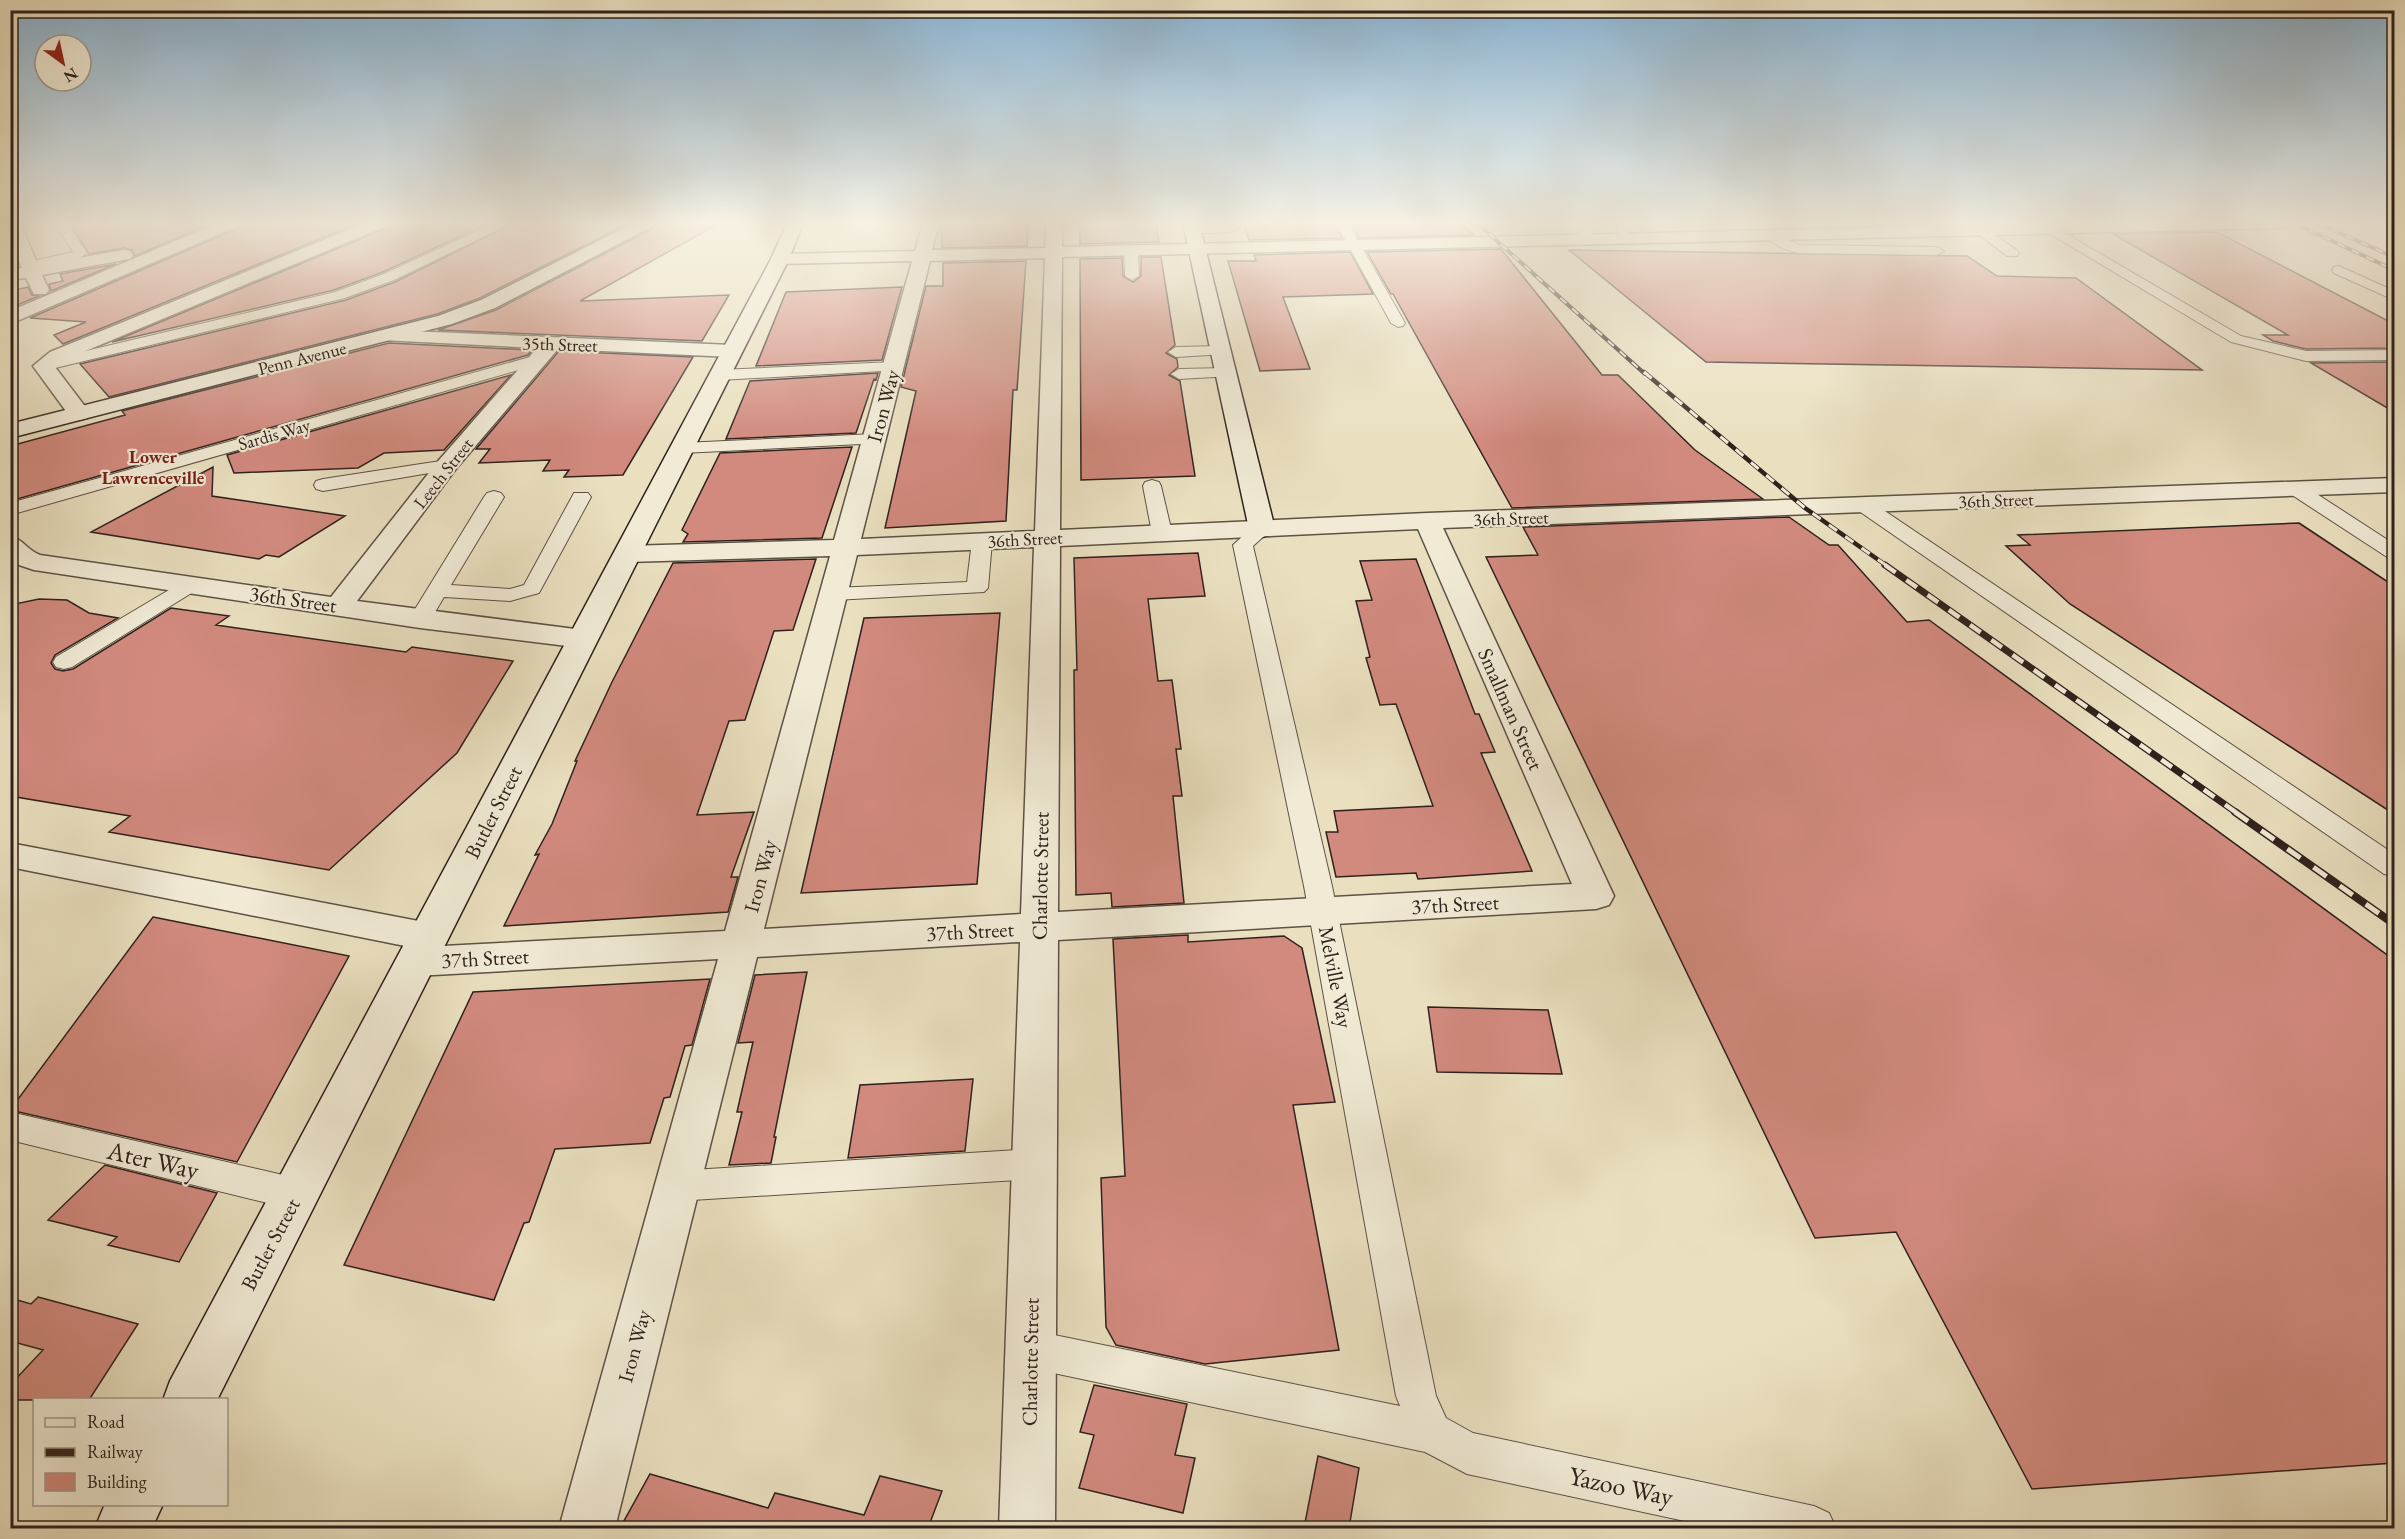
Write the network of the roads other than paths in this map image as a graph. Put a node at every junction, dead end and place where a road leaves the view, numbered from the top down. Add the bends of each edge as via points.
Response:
1 (44, 295) edge
2 (64, 295) edge
3 (206, 295) edge
4 (340, 295) edge
5 (506, 295) edge
6 (761, 295) edge
7 (913, 295) edge
8 (1052, 295) edge
9 (1207, 295) edge
10 (1382, 295) edge
11 (2162, 295) edge
12 (47, 302) junction
13 (11, 317) edge
14 (1398, 323) dead end
15 (388, 336) junction
16 (552, 344) junction
17 (2394, 355) edge
18 (537, 360) junction
19 (1223, 362) junction
20 (726, 363) junction
21 (43, 366) junction
22 (894, 367) junction
23 (78, 413) junction
24 (10, 431) edge
25 (875, 439) junction
26 (682, 448) junction
27 (447, 465) junction
28 (323, 485) dead end
29 (2394, 485) edge
30 (1152, 486) dead end
31 (2296, 489) junction
32 (494, 497) dead end
33 (581, 497) dead end
34 (1863, 506) junction
35 (10, 509) edge
36 (1427, 521) junction
37 (1262, 529) junction
38 (1162, 533) junction
39 (1047, 538) junction
40 (982, 541) junction
41 (846, 548) junction
42 (13, 553) edge
43 (2394, 553) edge
44 (627, 554) junction
45 (191, 585) junction
46 (437, 590) junction
47 (834, 594) junction
48 (339, 606) junction
49 (420, 619) junction
50 (583, 639) junction
51 (64, 662) dead end
52 (10, 855) edge
53 (2394, 867) edge
54 (1596, 896) joint
55 (1323, 911) junction
56 (1039, 927) junction
57 (742, 944) junction
58 (422, 950) junction
59 (10, 1126) edge
60 (1034, 1164) junction
61 (676, 1186) junction
62 (296, 1194) junction
63 (1030, 1349) junction
64 (190, 1398) edge
65 (1431, 1433) junction
66 (134, 1506) edge
67 (123, 1528) edge
68 (587, 1528) edge
69 (1027, 1528) edge
70 (1814, 1528) edge

1 - 12 street
2 - 12 street
3 - 21 street via 57,356
4 - 21 lane
5 - 15 street, Penn Avenue via 445,320
6 - 20 street, Butler Street
7 - 22 street, Iron Way
8 - 39 street, Charlotte Street
9 - 19 street
10 - 14 lane
11 - 17 lane via 2236,339 2306,356
12 - 13 street
15 - 16 street, 35th Street
15 - 23 street, Penn Avenue
16 - 18 street, Leech Street
16 - 20 street, 35th Street
18 - 27 street, Leech Street
18 - 35 lane, Sardis Way
19 - 19 lane via 1177,363
19 - 37 street
20 - 22 lane
20 - 26 street, Butler Street
21 - 23 street
22 - 25 street, Iron Way
23 - 24 street, Penn Avenue
25 - 26 lane
25 - 41 street, Iron Way
26 - 44 street, Butler Street
27 - 28 lane
27 - 48 street, Leech Street
29 - 31 street, 36th Street
30 - 38 lane
31 - 34 street, 36th Street
31 - 43 lane
32 - 46 lane
33 - 46 lane via 532,589 510,595
34 - 36 street, 36th Street
34 - 53 lane
36 - 37 street, 36th Street
36 - 54 street, Smallman Street
37 - 38 street, 36th Street
37 - 55 lane, Melville Way via 1243,545
38 - 39 street, 36th Street
39 - 40 street, 36th Street
39 - 56 street, Charlotte Street
40 - 41 street, 36th Street
40 - 47 lane via 977,588
41 - 44 street, 36th Street
41 - 47 street, Iron Way
42 - 45 street, 36th Street via 34,562
44 - 50 street, Butler Street
45 - 48 street, 36th Street
45 - 51 lane
46 - 49 lane
47 - 57 street, Iron Way
48 - 49 street, 36th Street
49 - 50 street, 36th Street
50 - 58 street, Butler Street
52 - 58 street, 37th Street
54 - 55 street, 37th Street
55 - 56 street, 37th Street
55 - 65 lane, Melville Way via 1416,1396
56 - 57 street, 37th Street
56 - 60 street, Charlotte Street
57 - 58 street, 37th Street
57 - 61 street, Iron Way
58 - 62 street, Butler Street
59 - 62 lane, Ater Way
60 - 61 lane
60 - 63 street, Charlotte Street
61 - 68 street, Iron Way
62 - 64 street, Butler Street
63 - 65 lane, Yazoo Way
63 - 69 street, Charlotte Street
65 - 70 lane, Yazoo Way via 1467,1453
66 - 67 street

